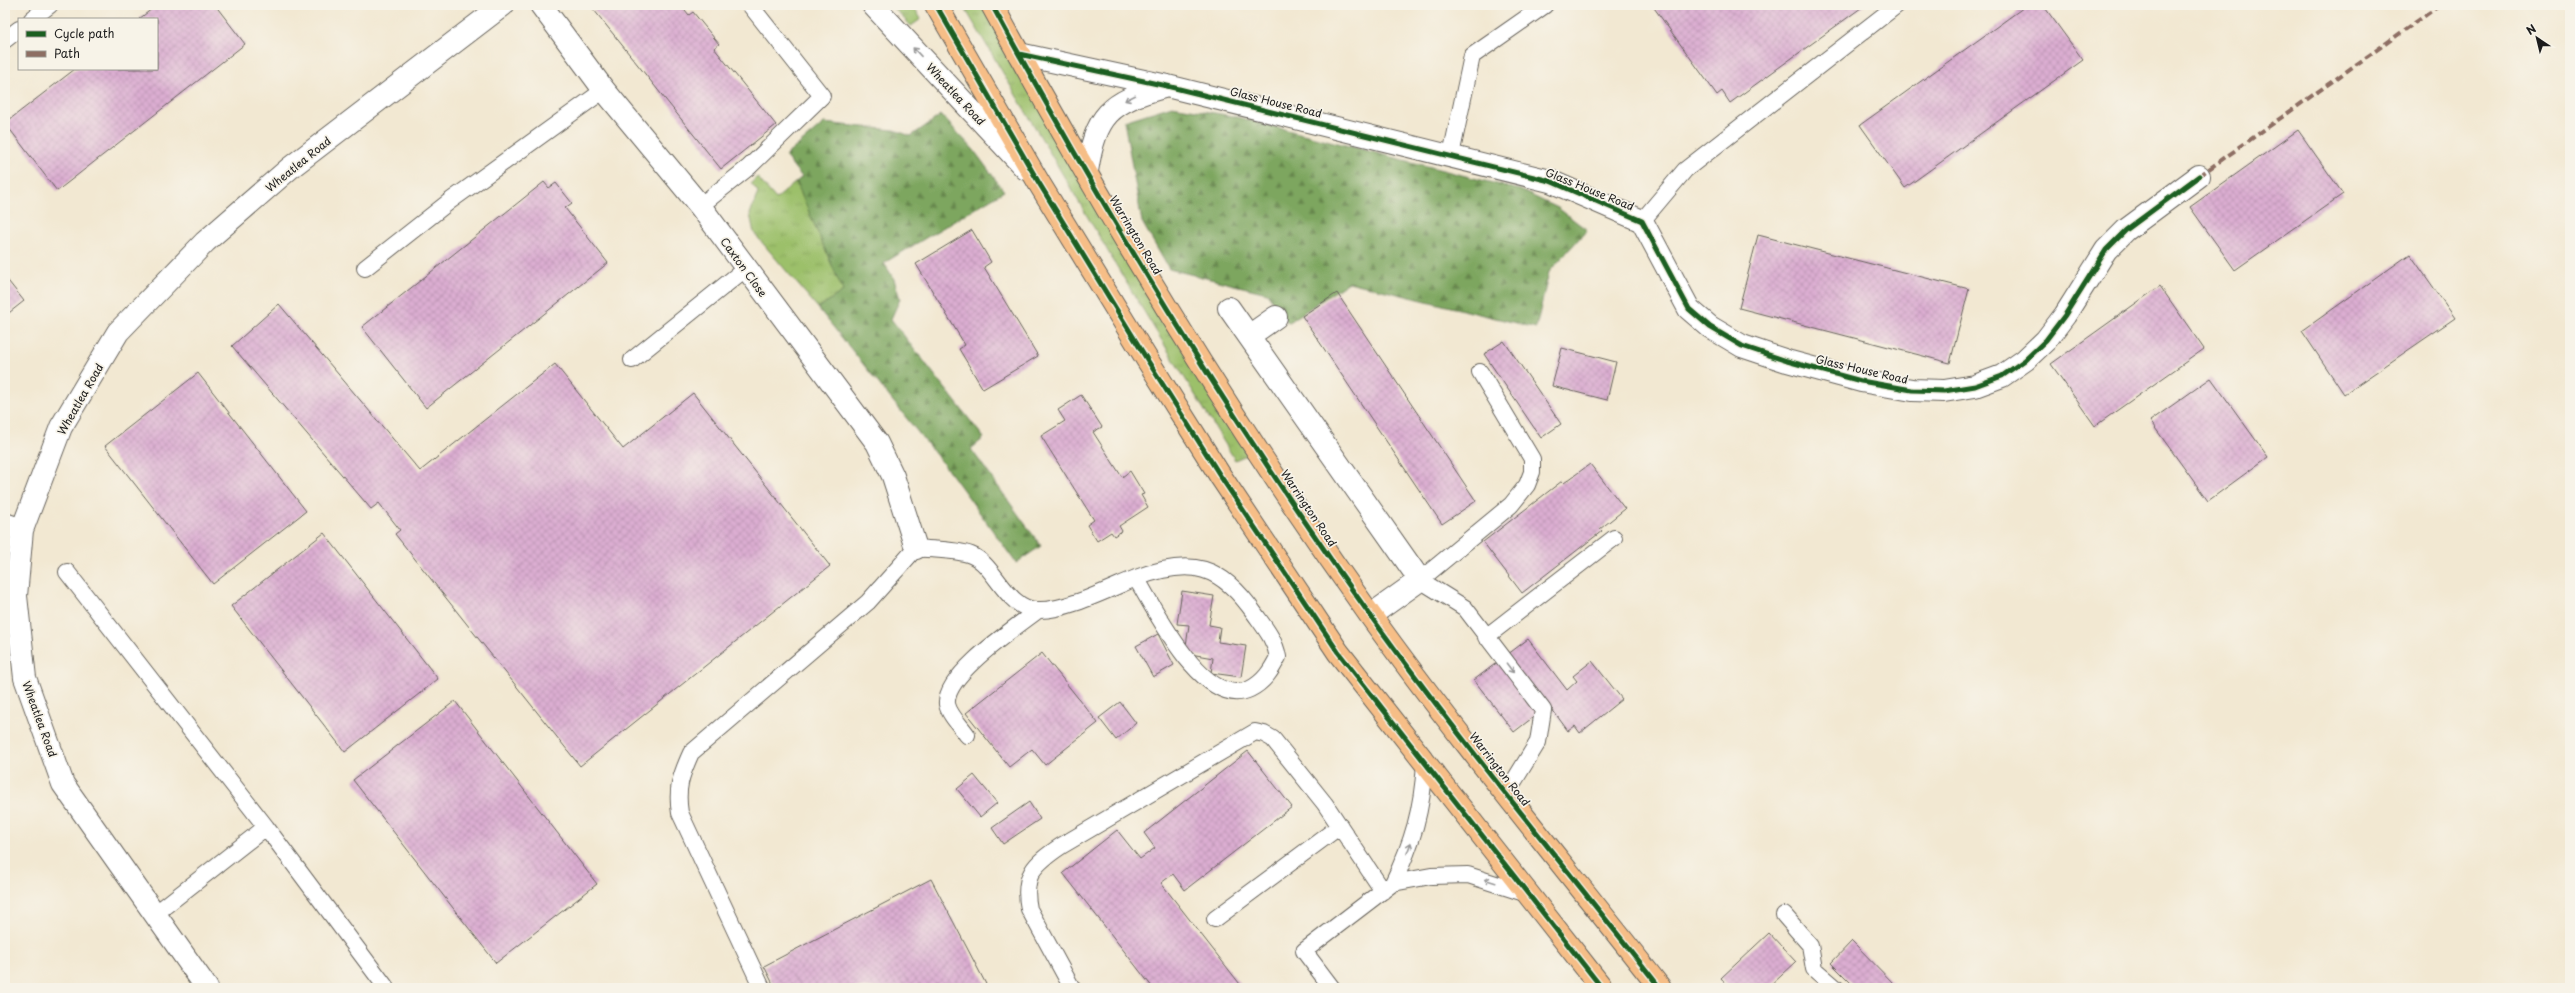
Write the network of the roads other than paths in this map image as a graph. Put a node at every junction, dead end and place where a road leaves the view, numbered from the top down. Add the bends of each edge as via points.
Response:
1 (50, 5) edge
2 (503, 5) edge
3 (541, 5) edge
4 (750, 5) edge
5 (873, 5) edge
6 (936, 5) edge
7 (992, 5) edge
8 (1544, 5) edge
9 (1896, 5) edge
10 (33, 18) edge
11 (18, 30) edge
12 (5, 40) edge
13 (1019, 54) junction
14 (1167, 86) junction
15 (604, 90) junction
16 (1450, 155) junction
17 (1087, 171) junction
18 (2199, 176) dead end
19 (1039, 183) junction
20 (700, 206) junction
21 (1642, 221) junction
22 (365, 268) dead end
23 (745, 269) junction
24 (1229, 308) dead end
25 (1276, 317) dead end
26 (1249, 336) junction
27 (632, 360) dead end
28 (1480, 372) dead end
29 (14, 527) edge
30 (1614, 538) dead end
31 (916, 548) junction
32 (67, 572) dead end
33 (1136, 578) junction
34 (1420, 580) junction
35 (1037, 610) junction
36 (1371, 615) junction
37 (1486, 637) junction
38 (967, 735) dead end
39 (1424, 764) junction
40 (1506, 794) junction
41 (1340, 826) junction
42 (266, 827) junction
43 (1388, 887) junction
44 (1527, 894) junction
45 (155, 914) junction
46 (1784, 916) dead end
47 (1215, 919) dead end
48 (385, 986) dead end
49 (207, 988) edge
50 (762, 988) edge
51 (1072, 988) edge
52 (1332, 988) edge
53 (1602, 988) edge
54 (1660, 988) edge
55 (1836, 988) edge

1 - 10 lane
2 - 29 street, Wheatlea Road via 290,168 205,242 118,332 61,428
3 - 15 street, Caxton Close
4 - 20 lane via 822,96 749,167
19 -> 5 street, Wheatlea Road
6 - 19 highway
7 - 13 highway, Warrington Road
8 - 16 lane via 1472,56
9 - 21 lane via 1685,170
11 - 12 lane
13 - 14 street, Glass House Road
13 - 17 highway, Warrington Road
14 - 16 street, Glass House Road
14 -> 17 street, Glass House Road via 1137,94 1120,103 1104,118 1092,140
15 - 20 street, Caxton Close
15 - 22 lane via 450,200
16 - 21 street, Glass House Road via 1550,181
17 - 36 highway, Warrington Road via 1217,388
18 - 21 street, Glass House Road via 2126,230 2106,250 2065,315 2046,340 2025,360 2002,376 1975,386 1944,391 1912,390 1861,381 1742,346 1710,327 1689,309
19 - 39 highway via 1221,477 1338,652
20 - 23 street, Caxton Close
23 - 27 lane
23 - 31 street, Caxton Close via 877,443 893,476
24 - 26 street
25 - 26 street
26 - 34 street
28 - 34 lane via 1532,459 1532,472 1527,485 1511,504
29 - 45 street, Wheatlea Road via 16,596 24,678 63,784
30 - 37 lane
31 - 35 lane via 972,555 1019,604
31 - 50 lane via 868,602 691,753 682,774 677,795 680,813
32 - 42 lane
33 - 33 lane via 1186,567 1204,568 1222,578 1242,595 1271,637 1278,658 1273,668 1264,680 1246,691 1215,687 1204,679 1179,647
33 - 35 lane via 1072,604
34 - 36 street
34 - 37 lane via 1464,608
35 - 38 lane via 966,668 952,685 947,696 949,711
36 - 40 highway, Warrington Road
37 -> 40 lane via 1542,710 1538,742
43 -> 39 lane via 1406,857 1419,817
39 - 44 highway
40 - 54 highway, Warrington Road
41 - 43 lane
41 - 47 lane
41 - 51 lane via 1273,739 1255,732 1061,846 1032,870 1027,881 1026,894 1036,924
42 - 45 lane
42 - 48 lane
44 -> 43 lane via 1468,875 1431,876
43 - 52 lane via 1304,951
44 - 53 highway
45 - 49 street, Wheatlea Road
46 - 55 lane via 1810,945 1814,969

